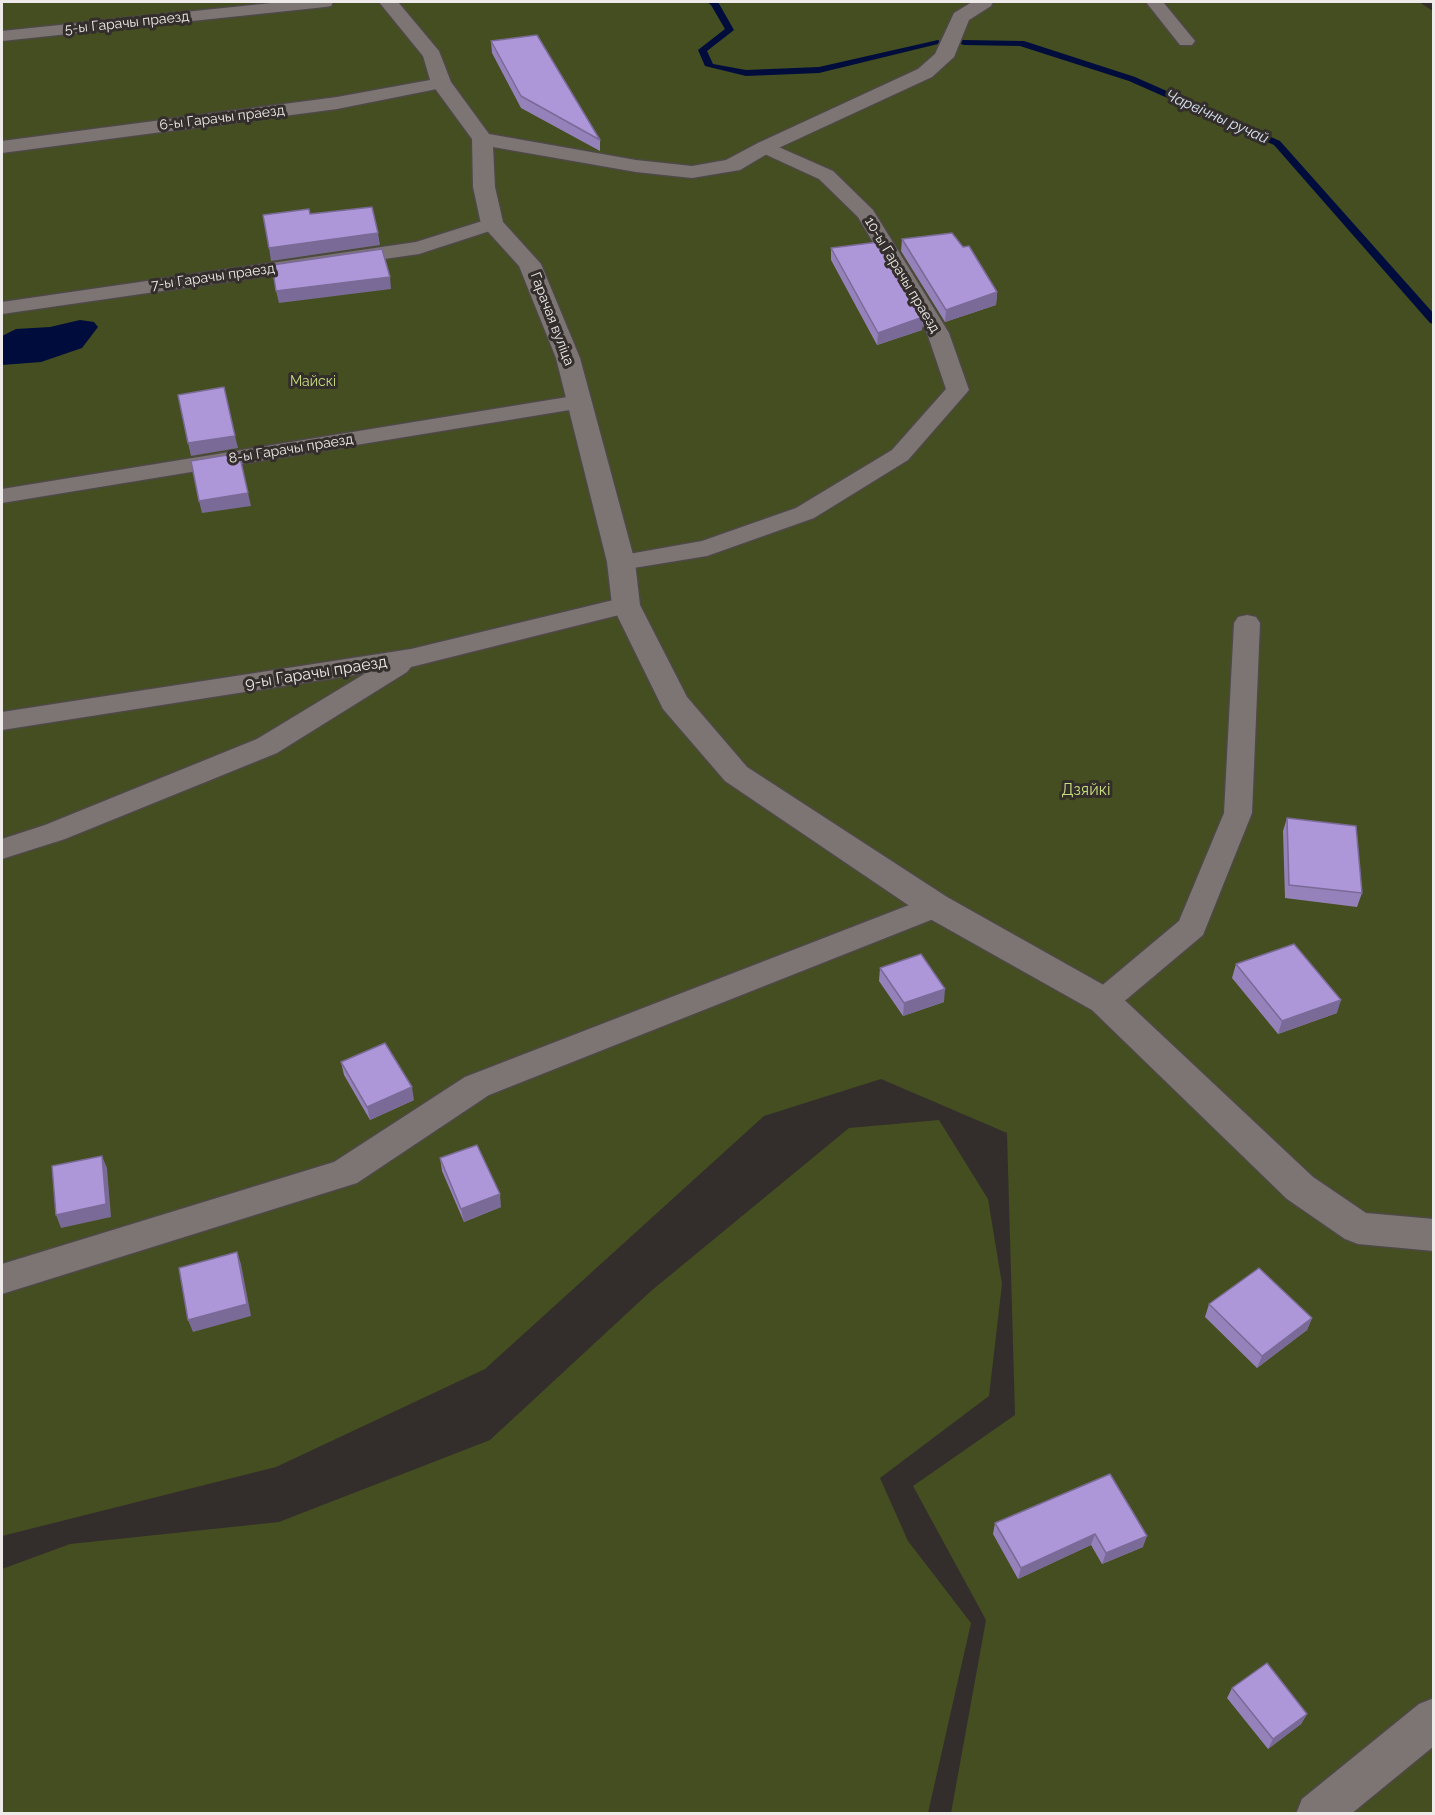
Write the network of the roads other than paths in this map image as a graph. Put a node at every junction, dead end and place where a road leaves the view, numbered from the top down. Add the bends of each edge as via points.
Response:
1 (325, 2) edge
2 (388, 2) edge
3 (984, 2) edge
4 (1154, 2) edge
5 (2, 36) edge
6 (1186, 41) dead end
7 (441, 82) junction
8 (482, 139) junction
9 (2, 147) edge
10 (765, 147) junction
11 (492, 224) junction
12 (2, 308) edge
13 (580, 402) junction
14 (2, 496) edge
15 (621, 562) junction
16 (626, 605) junction
17 (1247, 623) dead end
18 (411, 658) junction
19 (2, 721) edge
20 (2, 849) edge
21 (935, 906) junction
22 (1104, 1001) junction
23 (1434, 1235) edge
24 (2, 1279) edge
25 (1434, 1719) edge
26 (1317, 1814) edge

1 - 5 lane, 5-ы Гарачы праезд
2 - 7 street via 432,55
3 - 10 street via 962,17 944,57 925,73
4 - 6 lane
7 - 8 street
7 - 9 lane, 6-ы Гарачы праезд via 337,103
8 - 10 street via 692,172 732,165
8 - 11 street via 484,188
10 - 15 lane, 10-ы Гарачы праезд via 826,175 866,214 938,333 958,390 900,455 805,513 707,548
11 - 12 lane, 7-ы Гарачы праезд via 419,248
11 - 13 street, Гарачая вуліца via 531,264 568,358
13 - 14 lane, 8-ы Гарачы праезд
13 - 15 street, Гарачая вуліца
15 - 16 street, Гарачая вуліца
16 - 18 lane, 9-ы Гарачы праезд
16 - 21 street, Гарачая вуліца via 674,702 736,774
17 - 22 lane via 1238,813 1192,927
18 - 19 lane, 9-ы Гарачы праезд
18 - 20 lane via 267,746 55,832
21 - 22 street, Гарачая вуліца
21 - 24 lane via 477,1086 345,1173
22 - 23 street, Гарачая вуліца via 1300,1188 1358,1228
25 - 26 lane

